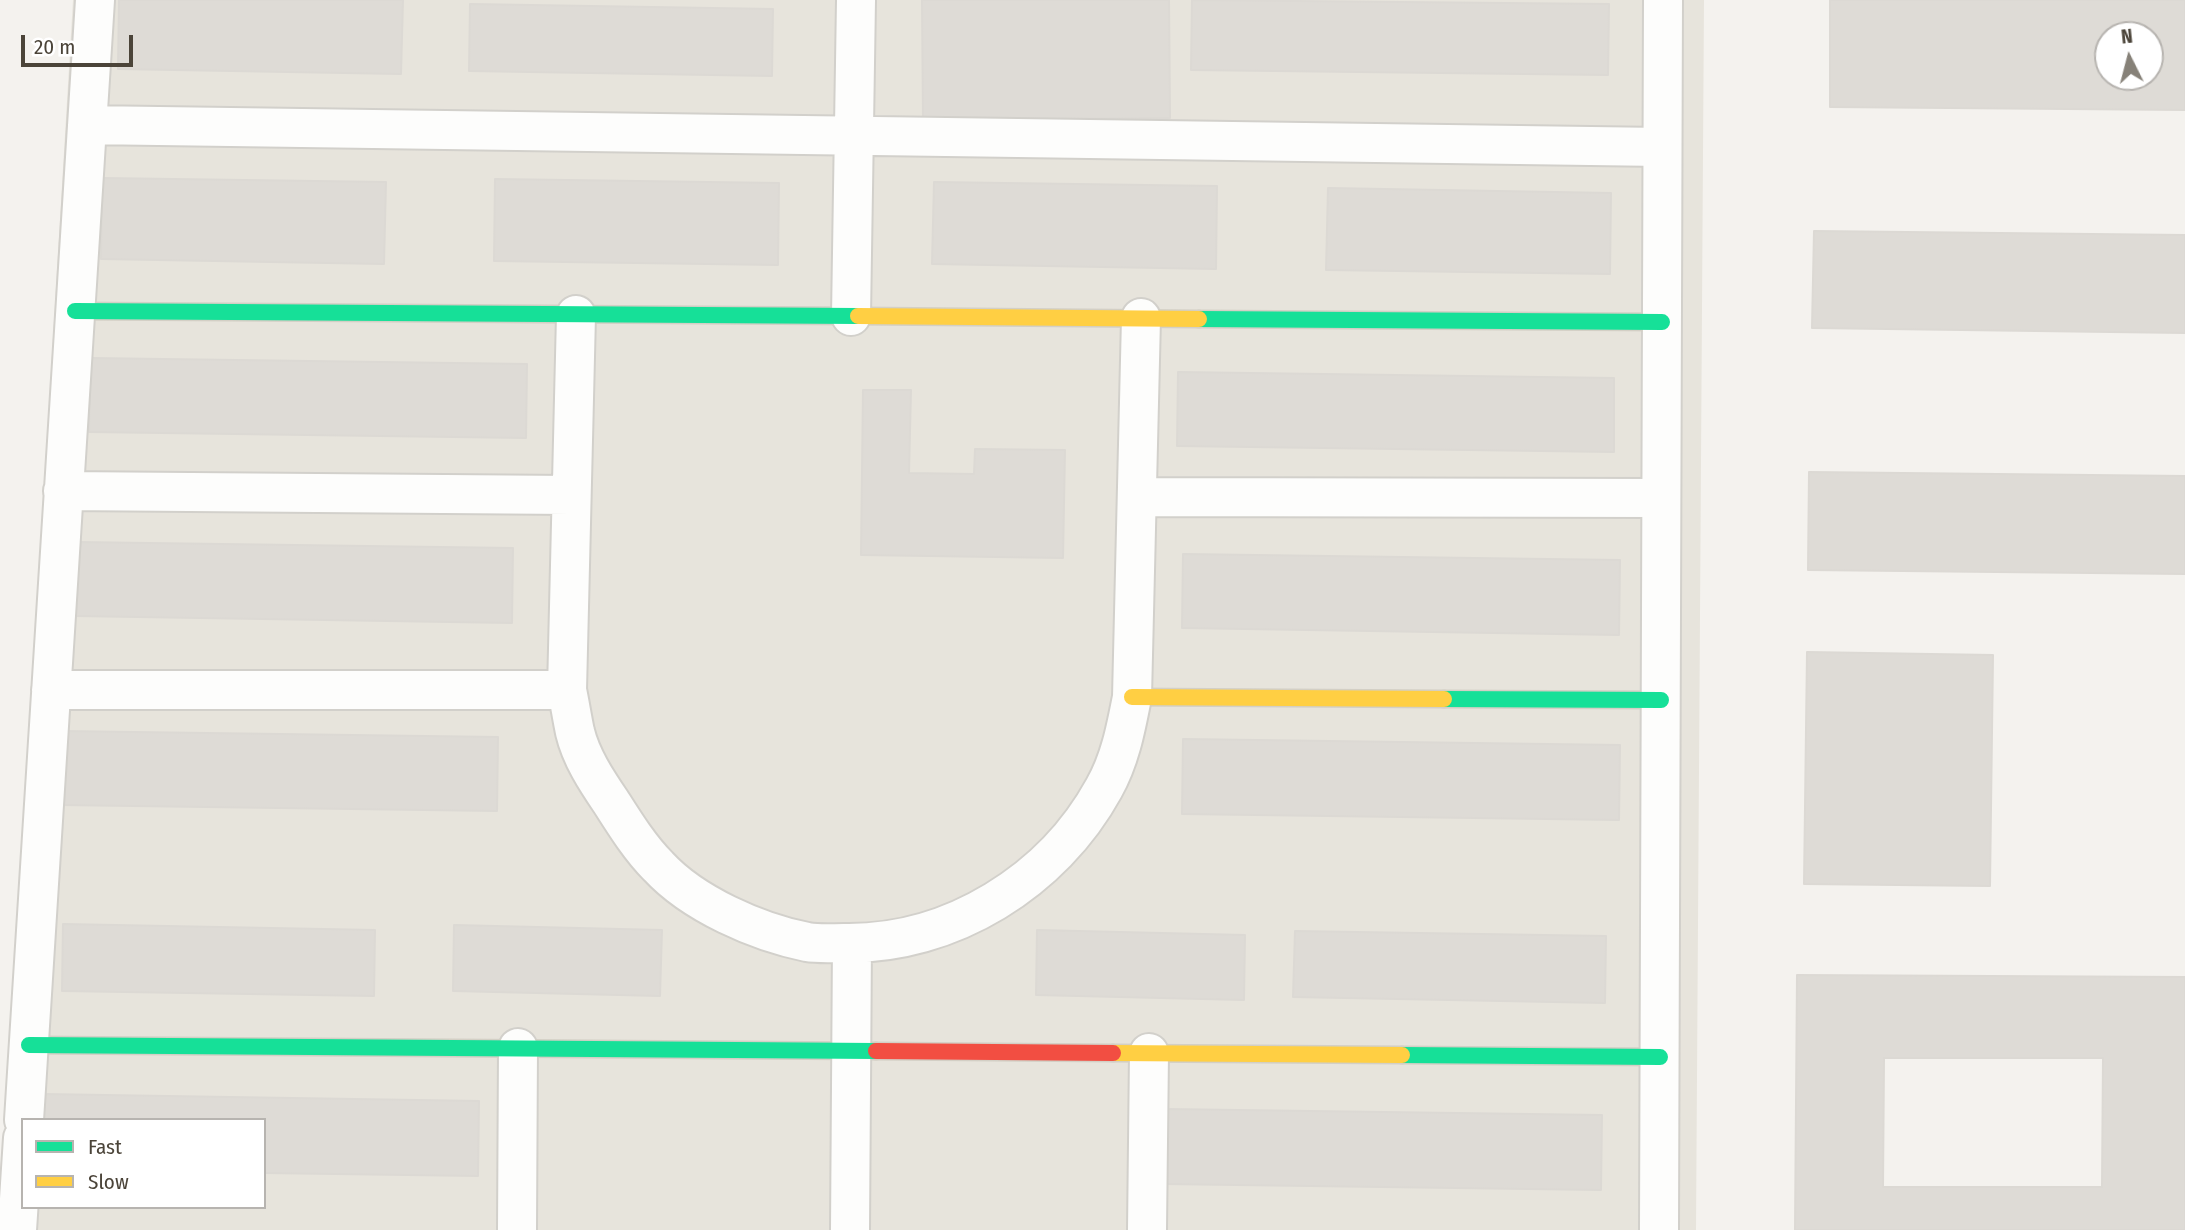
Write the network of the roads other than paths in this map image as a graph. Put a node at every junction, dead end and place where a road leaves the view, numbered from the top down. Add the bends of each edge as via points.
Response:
1 (95, 0) edge
2 (856, 0) edge
3 (1663, 0) edge
4 (87, 125) junction
5 (854, 136) junction
6 (1662, 147) junction
7 (75, 311) junction
8 (576, 315) junction
9 (851, 316) junction
10 (1141, 318) junction
11 (1662, 322) junction
12 (63, 491) junction
13 (571, 495) junction
14 (1137, 497) junction
15 (1661, 498) junction
16 (51, 690) junction
17 (568, 690) junction
18 (1132, 697) junction
19 (1661, 700) junction
20 (852, 943) junction
21 (29, 1045) junction
22 (518, 1048) junction
23 (851, 1051) junction
24 (1149, 1053) junction
25 (1660, 1057) junction
26 (24, 1118) edge
27 (21, 1169) edge
28 (17, 1230) edge
29 (517, 1230) edge
30 (850, 1230) edge
31 (1147, 1230) edge
32 (1660, 1230) edge

1 - 4 street
2 - 5 street
3 - 6 street
4 - 5 street
4 - 7 street
5 - 6 street
5 - 9 street
6 - 11 street
7 - 8 street
7 - 12 street
8 - 9 street
8 - 13 street
9 - 10 street
10 - 11 street
10 - 14 street
11 - 15 street
12 - 13 street
12 - 16 street
13 - 17 street
14 - 15 street
14 - 18 street
15 - 19 street
16 - 17 street
16 - 21 street
17 - 20 street via 575,734 592,774 658,867 707,904 764,930 810,942
18 - 19 street
18 - 20 street via 1123,742 1105,787 1071,838 1029,877 983,909 933,931 888,942
19 - 25 street
20 - 23 street
21 - 22 street
21 - 26 street
22 - 23 street
22 - 29 street
23 - 24 street
23 - 30 street
24 - 25 street
24 - 31 street
25 - 32 street
27 - 28 street

